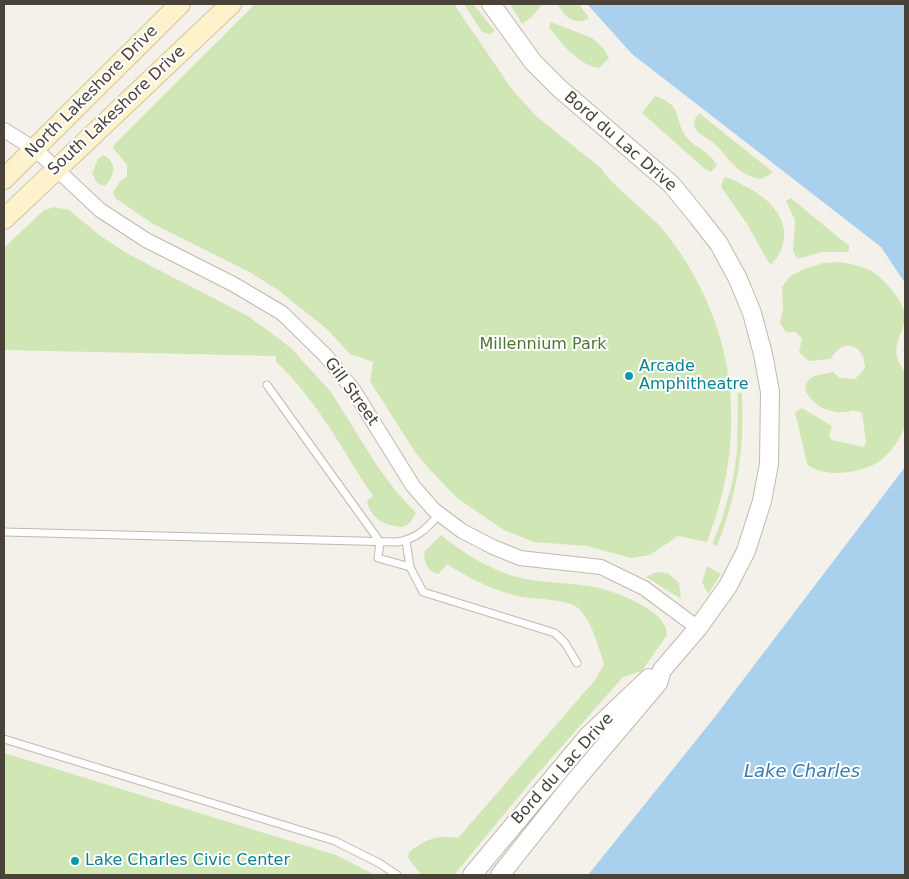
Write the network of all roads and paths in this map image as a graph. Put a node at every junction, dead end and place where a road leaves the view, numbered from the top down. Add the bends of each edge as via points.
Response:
1 (180, 4) edge
2 (231, 4) edge
3 (491, 4) edge
4 (4, 130) edge
5 (36, 150) junction
6 (55, 170) junction
7 (4, 180) edge
8 (4, 219) edge
9 (267, 386) dead end
10 (439, 514) junction
11 (4, 532) edge
12 (406, 540) junction
13 (380, 542) junction
14 (410, 567) junction
15 (698, 628) junction
16 (577, 663) dead end
17 (662, 670) junction
18 (4, 739) edge
19 (397, 875) edge
20 (472, 875) edge
21 (500, 875) edge

1 - 5 main road, North Lakeshore Drive
2 - 6 main road, South Lakeshore Drive
3 - 15 street, Bord du Lac Drive via 533,62 559,88 671,184 719,244 752,312 770,392 769,464 762,501 746,551 728,586
4 - 5 street, Gill Street
5 - 6 street, Gill Street
5 - 7 main road, North Lakeshore Drive
6 - 8 main road, South Lakeshore Drive
6 - 10 street, Gill Street via 100,210 146,240 282,313 325,355 354,391 413,486
9 - 13 lane
10 - 12 lane via 424,532
10 - 15 street, Gill Street via 493,548 520,558 601,567 644,588
11 - 13 lane
12 - 13 lane
12 - 14 lane
13 - 14 lane via 378,558
14 - 16 lane via 423,592 555,633
15 - 17 street, Bord du Lac Drive
17 - 20 street, Bord du Lac Drive via 651,676 588,736
17 - 21 street, Bord du Lac Drive via 658,683
18 - 19 lane via 335,841

